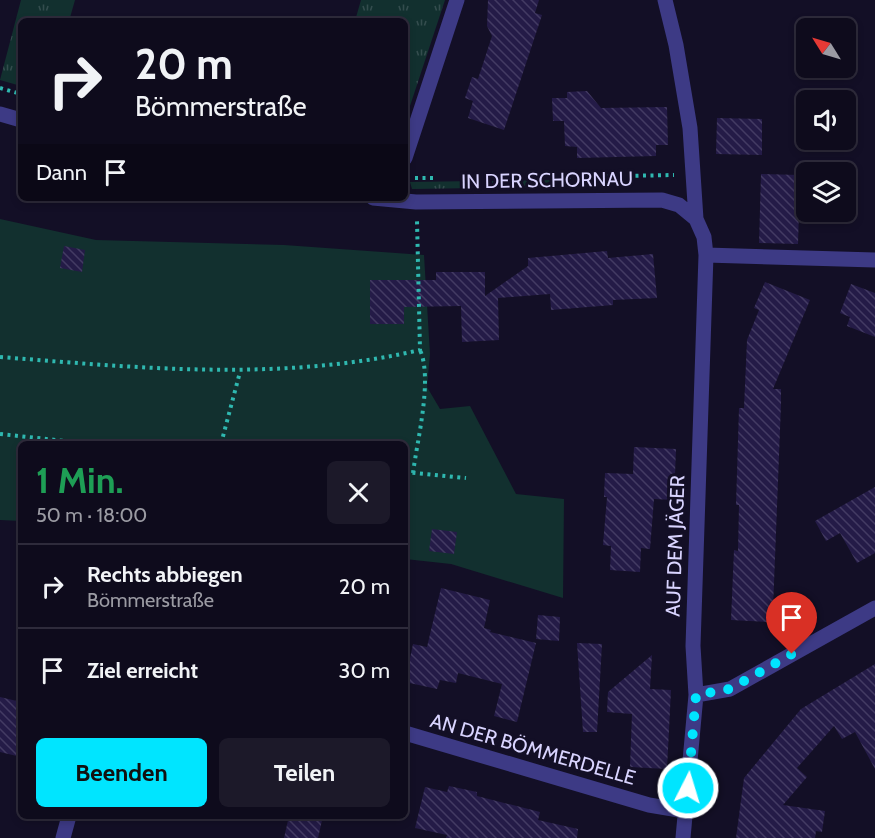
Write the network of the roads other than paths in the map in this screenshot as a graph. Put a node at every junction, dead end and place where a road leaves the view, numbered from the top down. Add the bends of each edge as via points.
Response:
1 (457, 0) edge
2 (665, 0) edge
3 (0, 114) edge
4 (18, 119) edge
5 (408, 149) edge
6 (408, 201) edge
7 (696, 219) junction
8 (706, 255) junction
9 (875, 260) edge
10 (875, 608) edge
11 (696, 695) junction
12 (408, 734) edge
13 (686, 811) junction
14 (68, 819) edge
15 (63, 838) edge
16 (683, 838) edge

1 - 5 street
2 - 7 street, AUF DEM JÄGER via 690,128
3 - 4 street
6 - 7 street, IN DER SCHORNAU via 662,200 679,205
7 - 8 street, AUF DEM JÄGER
8 - 9 street
8 - 11 street, AUF DEM JÄGER via 693,646
10 - 11 street via 730,689
11 - 13 street, AUF DEM JÄGER
12 - 13 street, AN DER BÖMMERDELLE via 649,805
13 - 16 street, AUF DEM JÄGER
14 - 15 street

